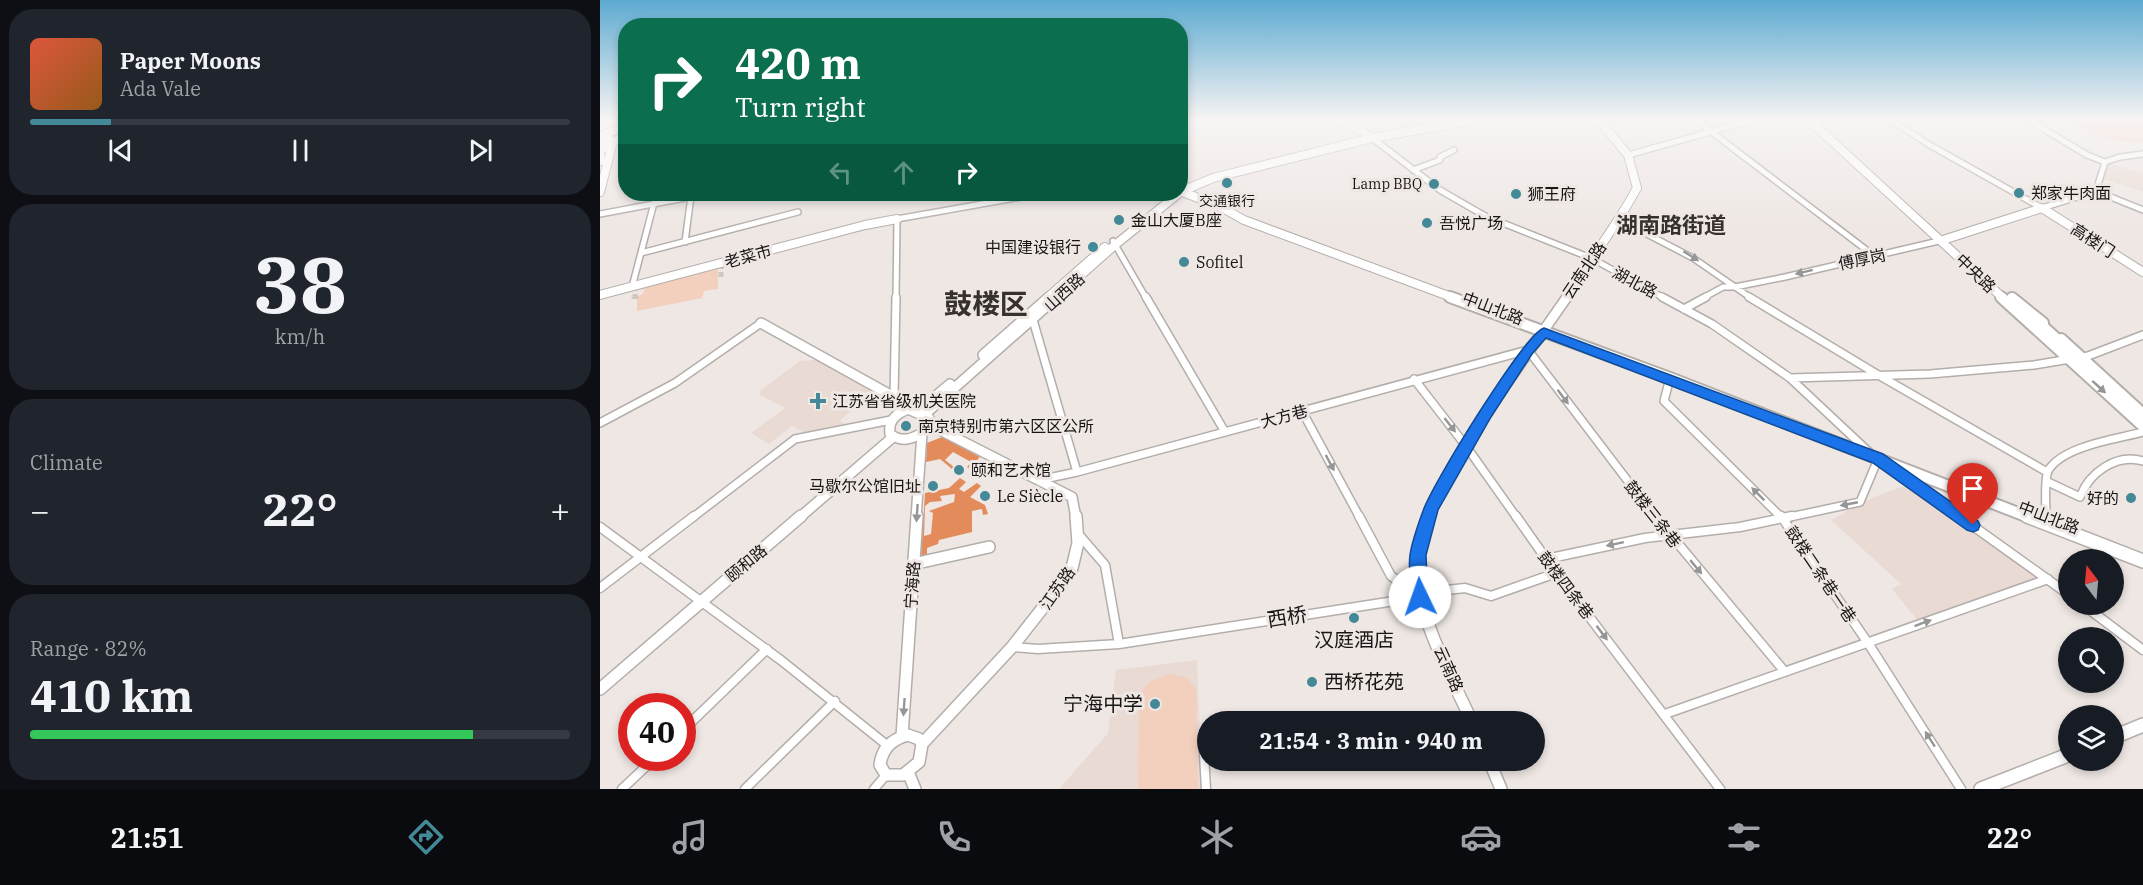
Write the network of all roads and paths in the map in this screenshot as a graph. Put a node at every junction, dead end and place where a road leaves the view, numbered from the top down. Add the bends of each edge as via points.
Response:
1 (609, 157) edge
2 (1293, 157) edge
3 (1396, 157) edge
4 (1440, 157) edge
5 (1628, 157) edge
6 (1744, 157) edge
7 (1851, 157) edge
8 (1857, 157) edge
9 (1951, 157) edge
10 (2092, 157) edge
11 (2121, 157) edge
12 (2105, 162) junction
13 (1413, 170) junction
14 (1188, 187) edge
15 (2096, 190) junction
16 (600, 192) edge
17 (1188, 193) edge
18 (665, 201) edge
19 (690, 201) edge
20 (999, 201) edge
21 (1161, 201) edge
22 (1167, 201) edge
23 (654, 203) junction
24 (2042, 208) junction
25 (2143, 210) edge
26 (798, 212) dead end
27 (600, 214) edge
28 (897, 219) junction
29 (1620, 220) junction
30 (1945, 239) junction
31 (685, 242) junction
32 (1114, 243) junction
33 (641, 253) junction
34 (1873, 255) junction
35 (1591, 258) junction
36 (2143, 272) edge
37 (632, 287) junction
38 (1733, 287) junction
39 (600, 295) edge
40 (2012, 298) junction
41 (1684, 309) junction
42 (1030, 319) junction
43 (761, 323) joint
44 (1545, 330) junction
45 (2143, 335) edge
46 (1528, 350) junction
47 (2075, 359) junction
48 (1880, 376) junction
49 (1670, 378) junction
50 (1790, 378) junction
51 (1414, 379) junction
52 (894, 397) junction
53 (1302, 411) junction
54 (917, 412) junction
55 (2143, 414) edge
56 (891, 420) junction
57 (600, 423) edge
58 (930, 425) junction
59 (2143, 426) edge
60 (1225, 432) junction
61 (2143, 432) edge
62 (922, 434) junction
63 (893, 437) junction
64 (1466, 446) junction
65 (1862, 447) junction
66 (1878, 459) junction
67 (2143, 461) edge
68 (1077, 472) junction
69 (2047, 472) junction
70 (1039, 480) junction
71 (2048, 482) junction
72 (1782, 517) junction
73 (2047, 520) junction
74 (600, 527) edge
75 (1669, 535) junction
76 (1080, 536) junction
77 (989, 547) dead end
78 (2143, 553) edge
79 (640, 557) junction
80 (1546, 559) junction
81 (2143, 561) edge
82 (913, 564) junction
83 (1556, 573) junction
84 (2048, 579) junction
85 (2058, 586) edge
86 (600, 588) edge
87 (1420, 597) junction
88 (702, 601) junction
89 (2097, 615) edge
90 (1868, 643) junction
91 (1119, 644) junction
92 (1012, 647) junction
93 (767, 649) junction
94 (2143, 650) edge
95 (1785, 672) junction
96 (600, 689) edge
97 (835, 701) junction
98 (1467, 711) edge
99 (1665, 714) junction
100 (696, 717) edge
101 (2143, 726) edge
102 (2124, 733) edge
103 (902, 736) junction
104 (922, 744) junction
105 (888, 746) junction
106 (2058, 759) edge
107 (641, 771) edge
108 (1205, 771) edge
109 (1494, 771) edge
110 (908, 772) junction
111 (886, 775) junction
112 (622, 789) edge
113 (745, 789) edge
114 (874, 789) edge
115 (915, 789) edge
116 (1206, 789) edge
117 (1501, 789) edge
118 (1720, 789) edge
119 (1961, 789) edge
120 (1981, 789) edge

1 - 16 street
2 - 14 street, 山西路
3 - 13 street, 湖北路
4 - 13 street
5 - 29 street, 云南北路 via 1637,188
6 - 34 street
7 - 30 main road, 中央路
8 - 30 main road, 中央路
9 - 24 street
10 - 12 street
11 - 12 street
12 - 15 street
13 - 35 street, 湖北路 via 1485,216
15 - 24 street
15 - 25 street
17 - 44 main road, 中山北路 via 1244,220
18 - 23 street
19 - 31 street
20 - 28 street
21 - 32 street, 山西路
22 - 32 street, 山西路
23 - 27 street
23 - 33 street
24 - 30 street, 傅厚岗
24 - 36 street, 高楼门
26 - 31 street
28 - 37 street, 老菜市
28 - 52 street
29 - 35 street, 云南北路
29 -> 38 street via 1669,243
30 - 34 street, 傅厚岗
30 - 40 main road, 中央路
30 - 40 main road, 中央路 via 2064,349
30 - 47 main road, 中央路
31 - 33 street
32 - 42 street, 山西路
32 - 60 street
33 - 37 street
34 -> 38 street, 傅厚岗
35 - 41 street, 湖北路
35 - 44 street, 云南北路
37 - 39 street, 老菜市
38 - 41 street, 傅厚岗 via 1723,287
38 - 48 street
40 - 47 main road, 中央路
41 - 50 street, 湖北路
42 - 54 street, 山西路 via 974,369
42 - 68 street
43 - 52 street
43 - 57 street via 675,383
44 - 46 street, 云南路
44 - 49 main road, 中山北路
44 - 65 main road, 中山北路
45 - 47 street
46 - 51 street, 大方巷
46 - 64 street, 云南路
46 -> 75 street, 鼓楼三条巷
47 - 48 street via 2020,367
47 - 55 main road, 中央路
47 -> 59 main road, 中央路
48 - 50 street
48 - 69 street
49 - 66 main road, 中山北路
72 -> 49 street, 鼓楼二条巷一巷 via 1664,401
50 - 65 street, 湖北路
51 - 53 street, 大方巷
51 -> 64 street, 鼓楼四条巷
52 - 54 street
53 - 60 street, 大方巷
53 -> 87 street via 1390,576
54 - 56 street, 山西路
54 - 58 street via 929,418
56 - 63 street via 888,429
56 - 79 street via 795,439
58 - 62 street
58 - 70 street, 江苏路
60 - 68 street, 大方巷
61 - 69 street via 2067,453
62 - 63 street via 908,439
62 -> 82 street, 宁海路
63 - 88 street, 颐和路
64 - 80 street, 鼓楼四条巷
64 - 87 street, 云南路 via 1431,508 1418,555
65 - 66 street, 湖北路
65 - 73 main road, 中山北路
66 -> 72 street via 1860,502
66 - 73 main road, 中山北路
66 - 84 street, 湖北路
67 - 71 street via 2133,458 2107,465 2088,480 2080,497
68 - 70 street, 大方巷
69 - 71 street
70 - 76 street, 江苏路 via 1071,497
71 - 73 street
72 - 75 street via 1740,527
72 - 90 street, 鼓楼二条巷一巷
73 - 78 main road, 中山北路
73 - 81 main road, 中山北路
74 - 79 street
75 -> 80 street
75 -> 95 street, 鼓楼三条巷
76 - 91 street via 1105,565
76 - 92 street, 江苏路 via 1071,572
77 - 82 street
79 - 86 street
79 - 88 street
80 - 83 street, 鼓楼四条巷
82 -> 103 street, 宁海路
83 - 87 street, 西桥 via 1491,596 1476,587
83 -> 99 street, 鼓楼四条巷
84 - 85 street, 湖北路
90 -> 84 street
87 - 91 street, 西桥
87 - 98 street, 云南路
88 - 93 street
88 - 96 street, 颐和路
89 - 94 street
90 - 95 street
119 -> 90 street, 鼓楼二条巷一巷
91 - 92 street, 西桥
92 - 104 street, 江苏路
93 - 97 street
93 - 100 street
95 - 99 street
97 - 105 street
97 - 113 street
99 - 118 street, 鼓楼四条巷
101 - 102 main road
103 - 104 street via 914,736
103 - 105 street
104 - 110 street via 919,762
105 - 111 street via 880,765
106 - 120 main road
107 - 112 street
108 - 116 street
109 - 117 street
110 - 111 street via 897,777
110 - 115 street
111 - 114 street

